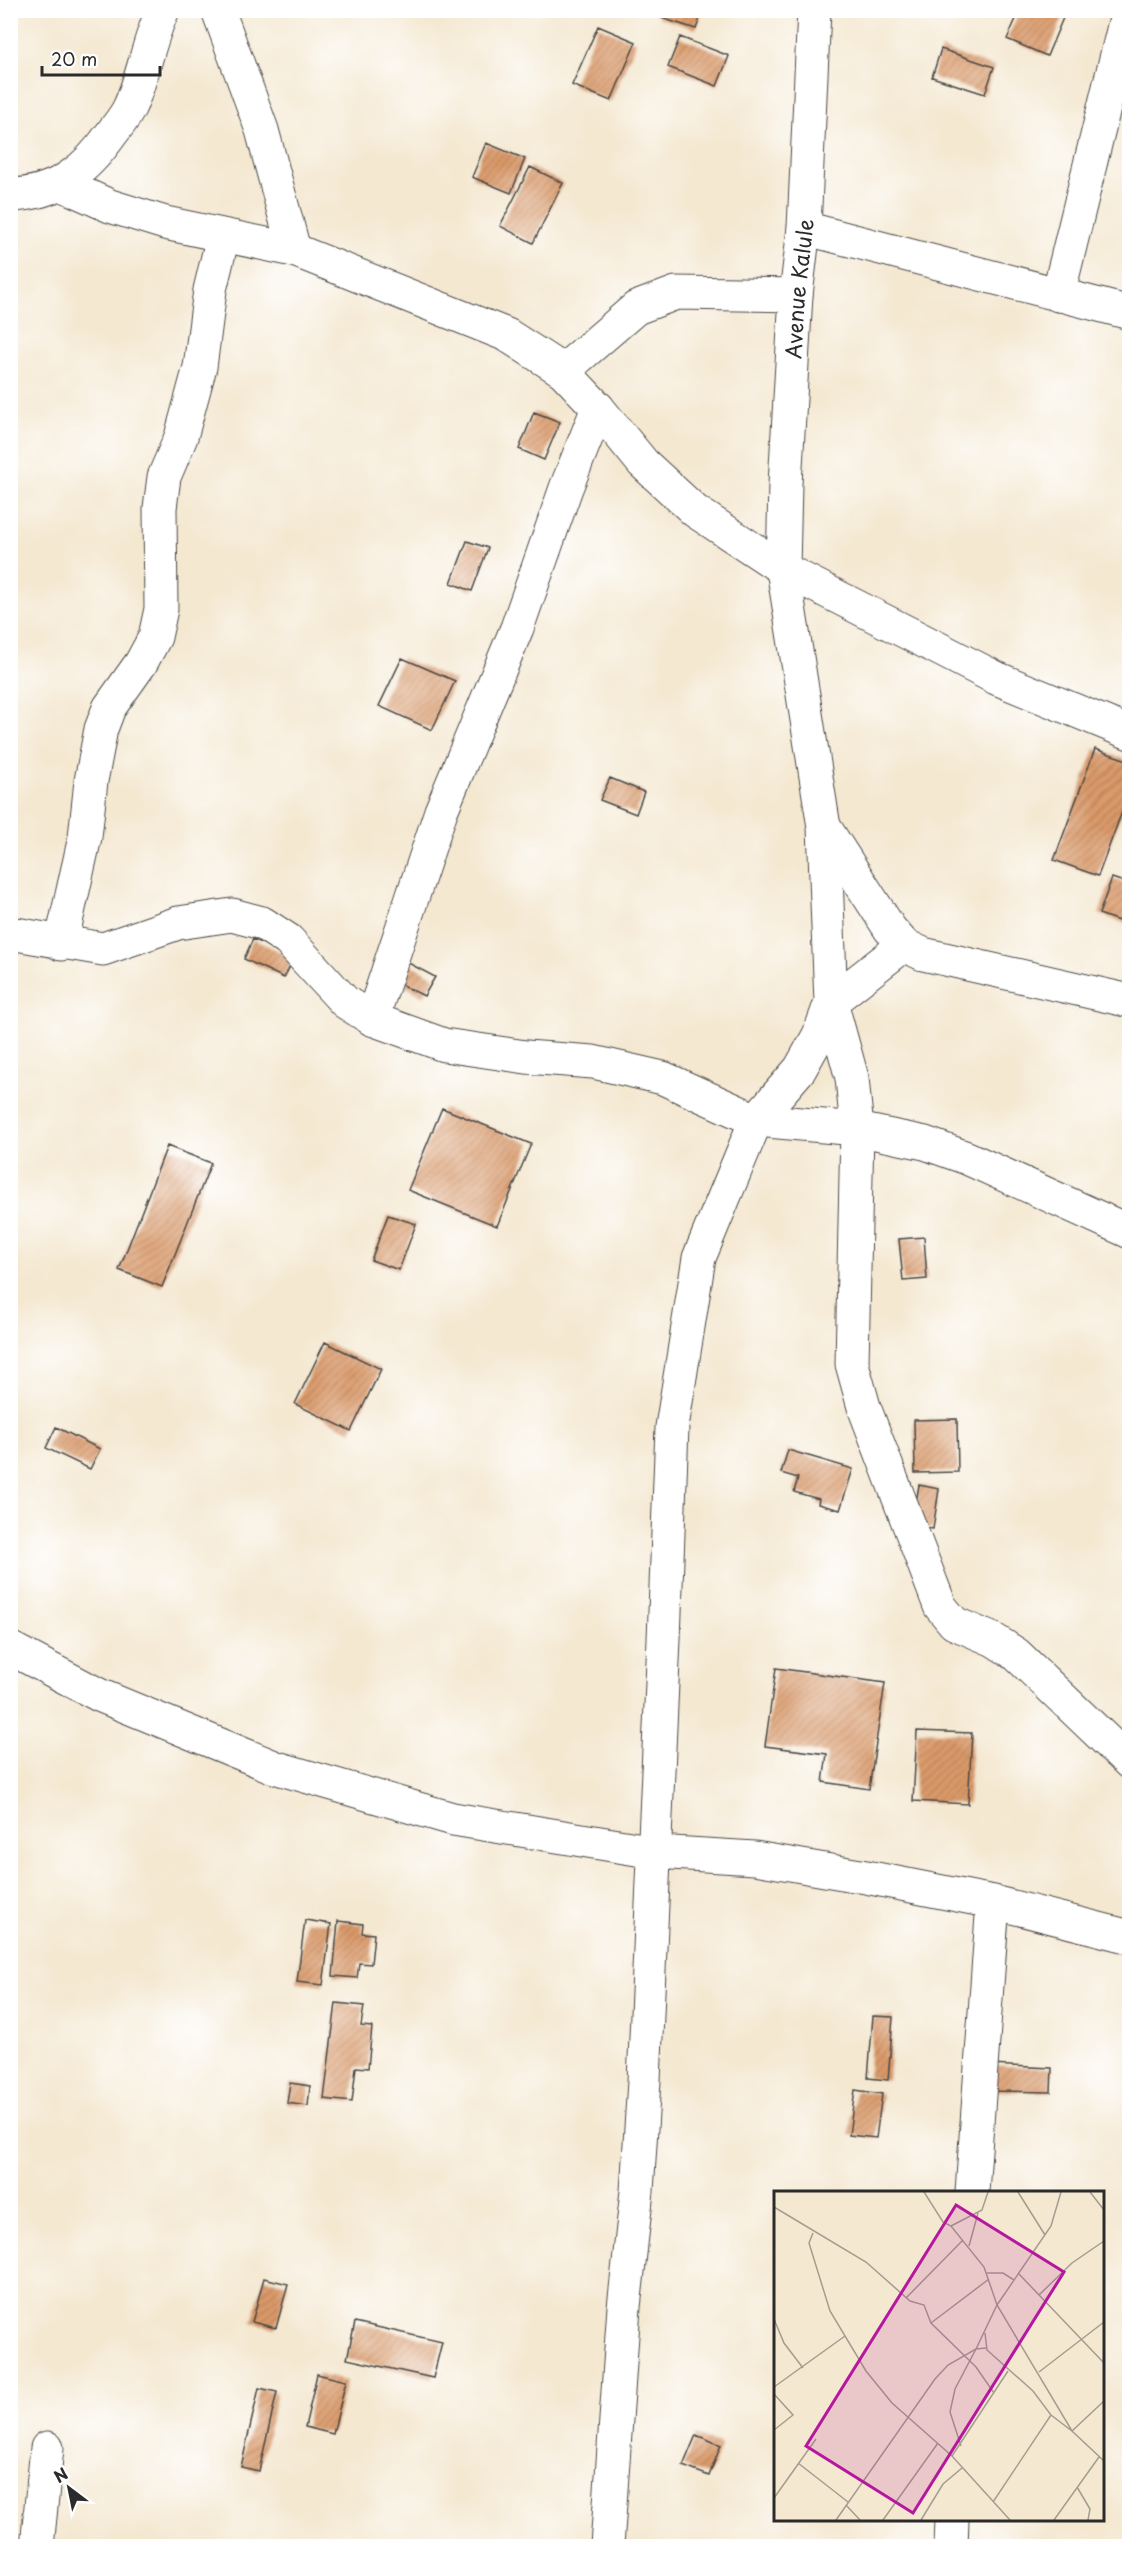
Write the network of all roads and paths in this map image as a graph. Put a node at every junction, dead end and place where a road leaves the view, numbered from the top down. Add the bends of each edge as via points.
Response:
1 (163, 10) edge
2 (218, 10) edge
3 (814, 10) edge
4 (1128, 10) edge
5 (61, 184) junction
6 (10, 195) edge
7 (804, 228) junction
8 (223, 236) junction
9 (294, 250) junction
10 (796, 295) junction
11 (1058, 295) junction
12 (1130, 312) edge
13 (563, 371) junction
14 (598, 408) junction
15 (783, 569) junction
16 (1130, 733) edge
17 (824, 827) junction
18 (10, 933) edge
19 (61, 944) junction
20 (904, 945) junction
21 (1130, 1000) edge
22 (831, 1002) junction
23 (372, 1019) junction
24 (756, 1120) junction
25 (856, 1129) junction
26 (1130, 1232) edge
27 (10, 1648) edge
28 (1130, 1763) edge
29 (655, 1852) junction
30 (993, 1902) junction
31 (1130, 1937) edge
32 (972, 2191) edge
33 (47, 2448) dead end
34 (952, 2521) edge
35 (37, 2547) edge
36 (608, 2547) edge
37 (951, 2547) edge

1 - 5 street via 130,108 97,154
2 - 9 street via 262,130
3 - 7 street, Avenue Kalule
4 - 11 street
5 - 6 street via 30,194
5 - 8 street via 110,206
7 - 10 street, Avenue Kalule
7 - 11 street
8 - 9 street
8 - 19 street via 210,290 200,367 181,436 164,477 160,508 161,609 155,637 109,708 101,729 85,837
9 - 13 street via 507,335
10 - 13 street via 676,293 636,308
10 - 15 street, Avenue Kalule
11 - 12 street
13 - 14 street
14 - 15 street via 643,464 695,511
14 - 23 street via 518,628 441,811
15 - 16 street via 996,678
15 - 17 street, Avenue Kalule
17 - 20 street
17 - 22 street, Avenue Kalule
18 - 19 street
19 - 23 street via 102,949 178,923 232,915 262,923 288,940 345,1002
20 - 21 street via 923,954
20 - 22 street
22 - 24 street via 800,1069
22 - 25 street via 852,1078
23 - 24 street via 444,1045 593,1062 663,1078
24 - 25 street
24 - 29 street via 699,1258 672,1427
25 - 26 street via 925,1143 967,1158
25 - 28 street via 852,1364 864,1407 940,1606 954,1623 1016,1654
27 - 29 street via 99,1695 274,1767 453,1819
29 - 30 street via 755,1858
29 - 36 street via 637,2191 624,2307
30 - 31 street
30 - 32 street
33 - 35 street
34 - 37 street

